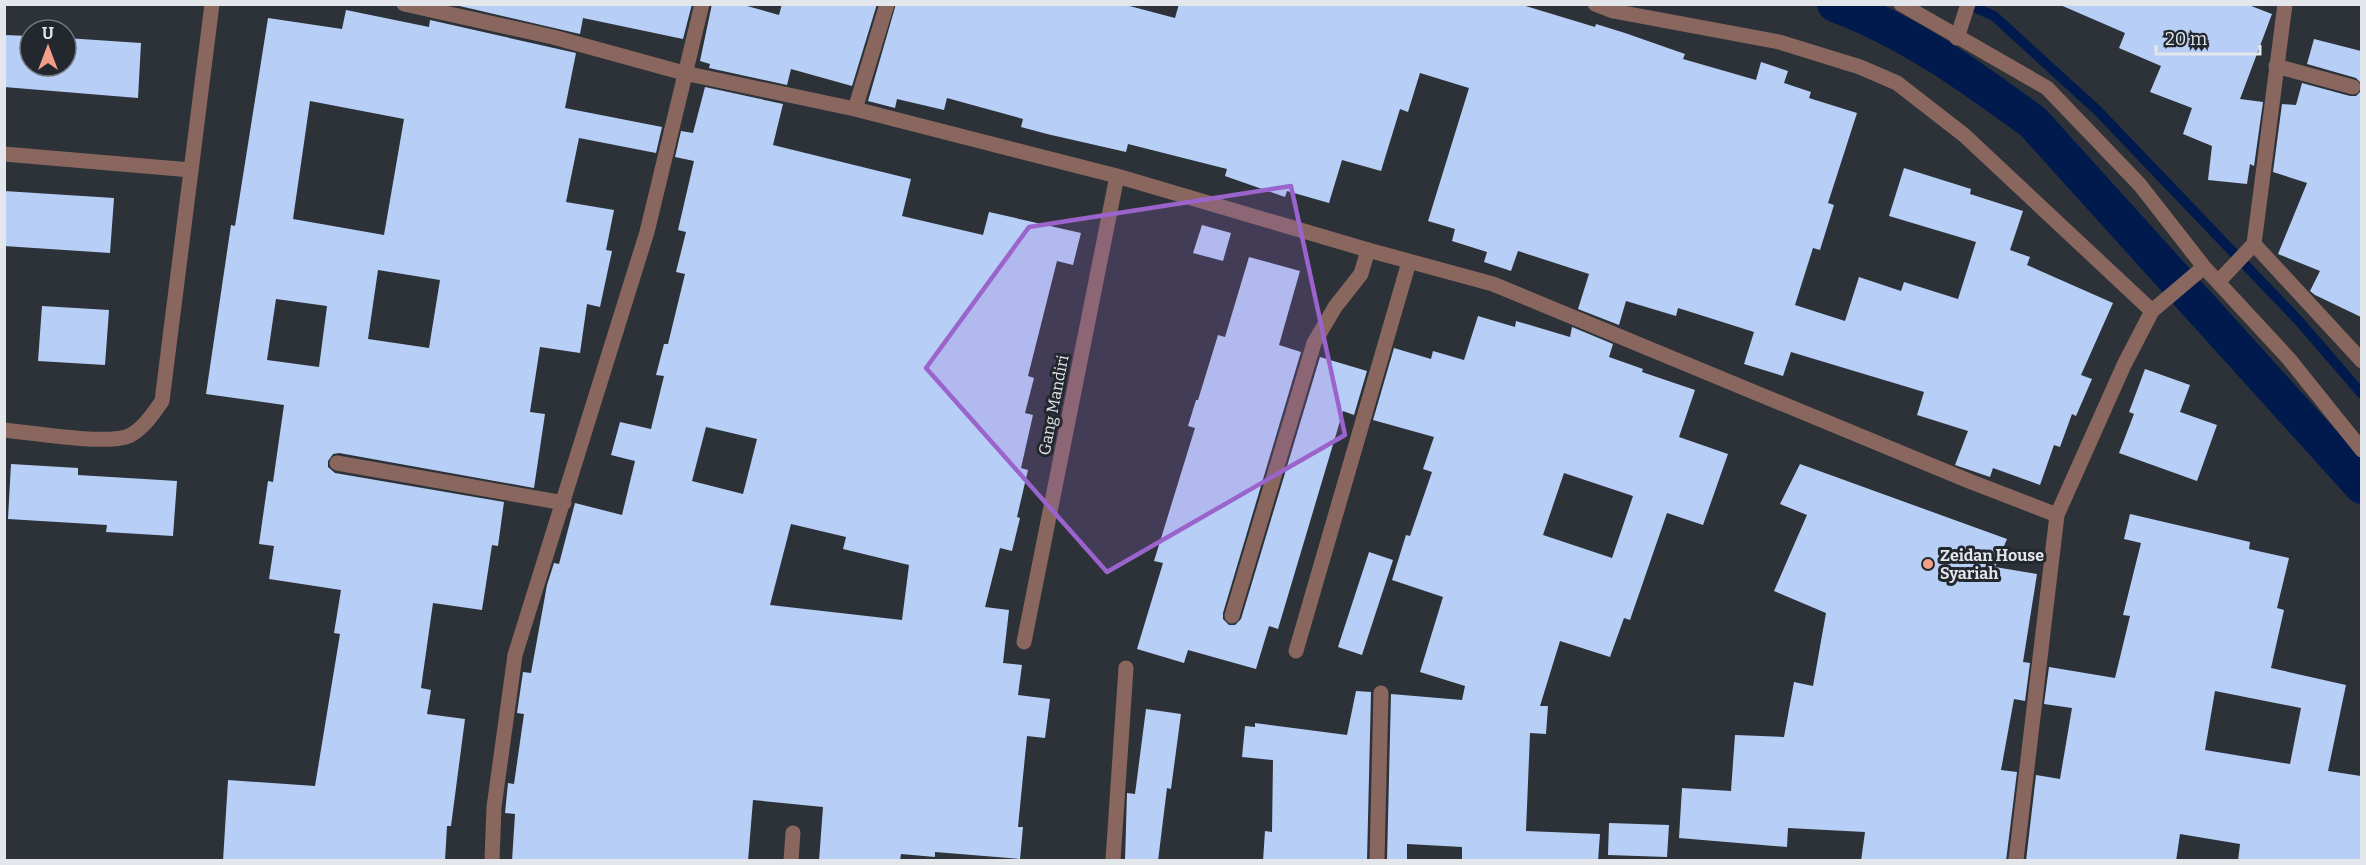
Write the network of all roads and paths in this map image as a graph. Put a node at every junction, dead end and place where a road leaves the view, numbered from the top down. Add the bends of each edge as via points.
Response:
1 (212, 4) edge
2 (404, 4) edge
3 (702, 4) edge
4 (887, 4) edge
5 (1595, 4) edge
6 (1901, 4) edge
7 (2285, 4) edge
8 (1966, 10) edge
9 (1957, 38) junction
10 (2276, 66) junction
11 (684, 74) junction
12 (2353, 87) dead end
13 (855, 109) junction
14 (4, 154) edge
15 (191, 170) junction
16 (1117, 176) junction
17 (2251, 247) junction
18 (1368, 250) junction
19 (1408, 262) junction
20 (2200, 271) junction
21 (2218, 282) junction
22 (2152, 311) junction
23 (2361, 361) edge
24 (4, 430) edge
25 (2361, 450) edge
26 (338, 463) dead end
27 (564, 503) junction
28 (2057, 515) junction
29 (1232, 616) dead end
30 (1024, 642) dead end
31 (1296, 651) dead end
32 (1126, 668) dead end
33 (1381, 693) dead end
34 (793, 833) dead end
35 (492, 861) edge
36 (791, 861) edge
37 (1113, 861) edge
38 (1377, 861) edge
39 (2016, 861) edge

1 - 15 street
2 - 11 street via 553,37
3 - 11 street
4 - 13 street
5 - 22 street via 1613,11 1779,42 1897,83 1964,135
6 - 9 street
7 - 10 street
8 - 9 street
9 - 20 street via 2047,88 2140,185
10 - 12 street
10 - 17 street
11 - 13 street
11 - 27 street via 647,232
13 - 16 street
14 - 15 street
15 - 24 street via 162,402 128,437 106,439
16 - 18 street
16 - 30 street, Gang Mandiri
17 - 21 street
17 - 23 street
18 - 19 street
18 - 29 street via 1361,274 1314,343
19 - 28 street via 1493,284
19 - 31 street
20 - 21 street
20 - 22 street
21 - 25 street via 2289,359
22 - 28 street via 2124,364
26 - 27 street
27 - 35 street via 514,654 494,807
28 - 39 street
32 - 37 street
33 - 38 street
34 - 36 street

